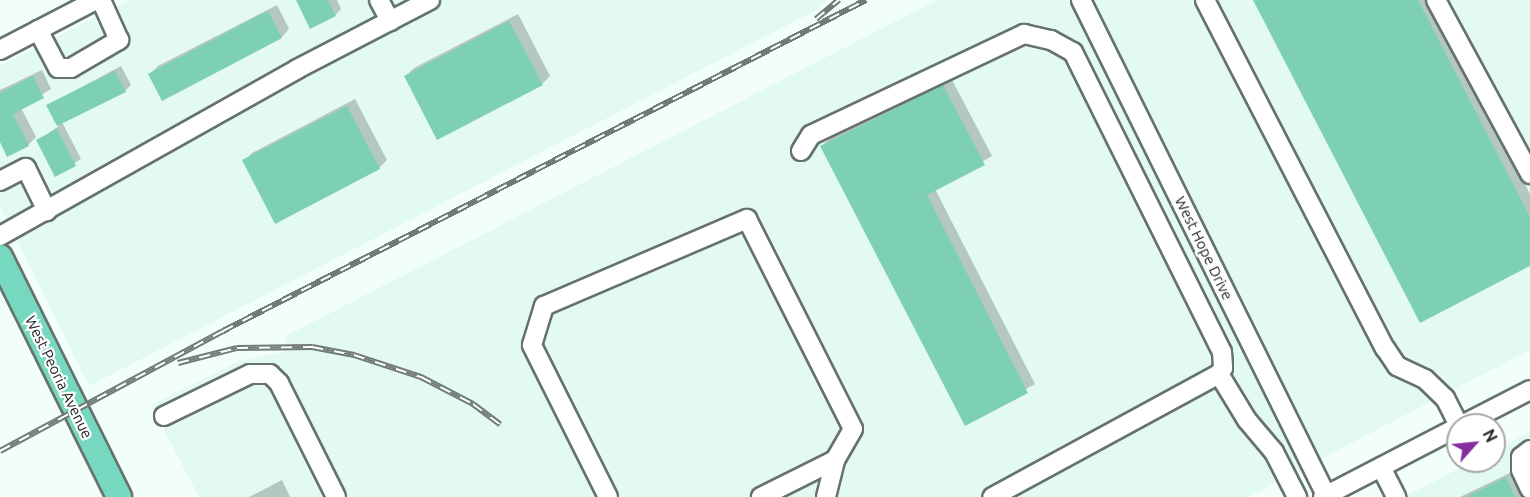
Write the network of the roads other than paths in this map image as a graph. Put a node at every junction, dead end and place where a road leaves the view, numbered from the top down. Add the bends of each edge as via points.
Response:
1 (96, 0) edge
2 (101, 0) edge
3 (379, 0) edge
4 (430, 0) edge
5 (1081, 0) edge
6 (1205, 0) edge
7 (1436, 0) edge
8 (390, 21) junction
9 (38, 30) junction
10 (0, 50) edge
11 (801, 151) dead end
12 (1530, 174) edge
13 (0, 182) edge
14 (46, 211) junction
15 (0, 236) edge
16 (0, 257) edge
17 (1220, 374) junction
18 (1530, 390) edge
19 (1453, 413) edge
20 (1485, 413) edge
21 (164, 416) dead end
22 (1446, 433) edge
23 (1530, 450) edge
24 (835, 460) junction
25 (1381, 467) junction
26 (1530, 489) edge
27 (1325, 496) edge
28 (119, 497) edge
29 (336, 497) edge
30 (608, 497) edge
31 (761, 497) edge
32 (826, 497) edge
33 (992, 497) edge
34 (1297, 497) edge
35 (1396, 497) edge

1 - 9 street
2 - 9 street via 119,40 71,68 58,68
3 - 8 street
4 - 8 street
5 - 27 street, West Hope Drive
6 - 19 street via 1384,348 1397,366 1425,379 1445,398
7 - 12 street
8 - 14 street
9 - 10 street
11 - 17 street via 811,135 1024,34 1063,46 1073,52 1222,352
13 - 14 street via 26,168
14 - 15 street
16 - 28 main road, West Peoria Avenue
17 - 33 street
17 - 34 street via 1247,420 1274,452
18 - 20 street
21 - 29 street via 250,374 270,374 279,383
22 - 25 street
23 - 26 street via 1521,457 1521,470
24 - 30 street via 853,429 747,219 544,306 532,345
24 - 31 street
24 - 32 street
25 - 27 street
25 - 35 street

